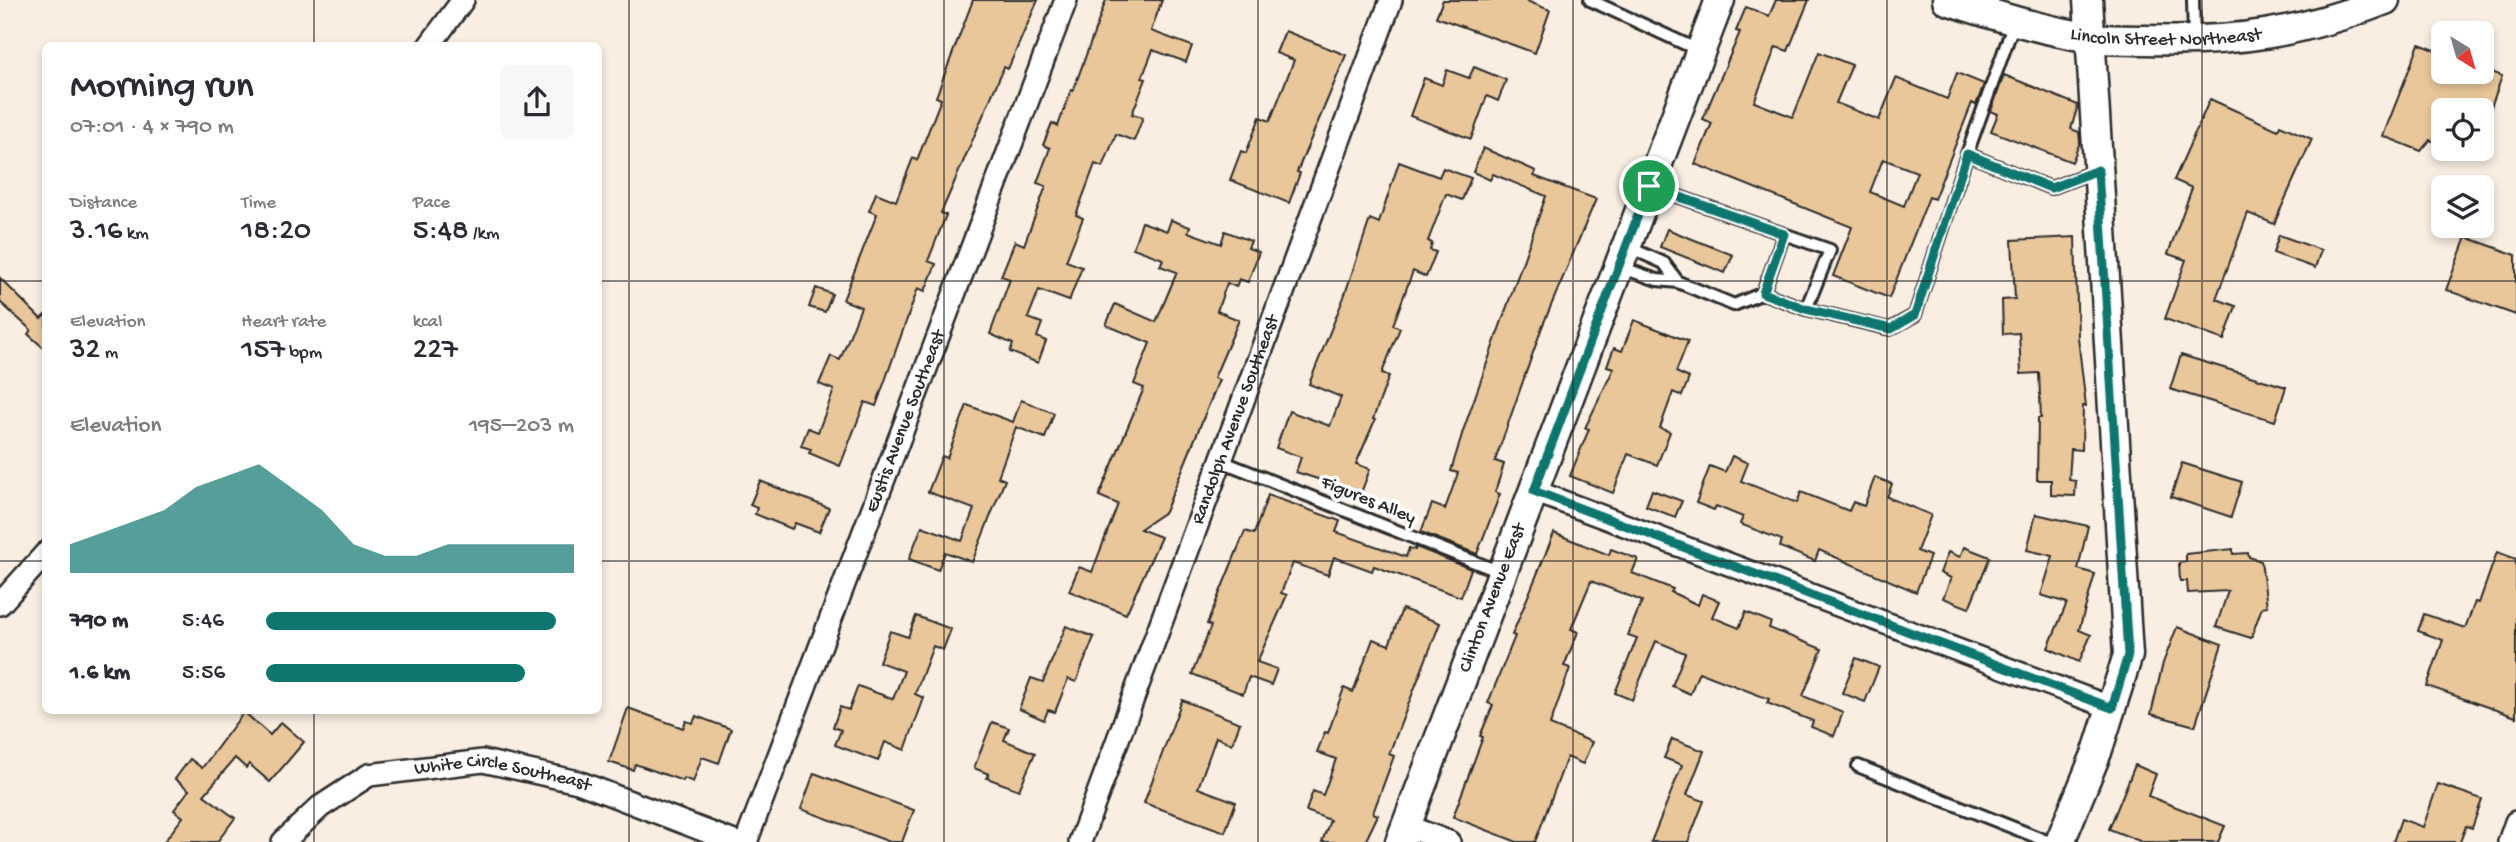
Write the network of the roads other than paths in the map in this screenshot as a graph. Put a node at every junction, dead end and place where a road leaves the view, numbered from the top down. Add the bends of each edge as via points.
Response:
1 (463, 0) edge
2 (1066, 0) edge
3 (1391, 0) edge
4 (1590, 0) edge
5 (1720, 0) edge
6 (1947, 0) edge
7 (2088, 0) edge
8 (2193, 0) edge
9 (2385, 0) edge
10 (2015, 22) junction
11 (2089, 38) junction
12 (2194, 41) junction
13 (432, 42) edge
14 (1701, 51) junction
15 (1967, 154) junction
16 (2098, 170) junction
17 (1649, 186) junction
18 (1784, 234) junction
19 (1622, 257) junction
20 (1678, 282) junction
21 (1763, 293) junction
22 (1806, 309) junction
23 (1221, 461) junction
24 (1534, 491) junction
25 (42, 557) edge
26 (1502, 573) junction
27 (0, 604) edge
28 (2112, 708) junction
29 (1858, 766) dead end
30 (2516, 822) edge
31 (1403, 834) edge
32 (283, 842) edge
33 (734, 842) edge
34 (746, 842) edge
35 (1080, 842) edge
36 (1449, 842) edge
37 (2049, 842) edge
38 (2060, 842) edge
39 (2509, 842) edge

1 - 13 street
2 - 34 street, Eustis Avenue Southeast
3 - 23 street, Randolph Avenue Southeast
4 - 14 lane
5 - 14 street, Clinton Avenue East
6 - 10 street, Lincoln Street Northeast
7 - 11 street
8 - 12 lane
9 - 12 street, Lincoln Street Northeast via 2348,15 2260,37
10 - 11 street, Lincoln Street Northeast
10 - 15 lane
11 - 12 street, Lincoln Street Northeast
11 - 16 street
14 - 17 street, Clinton Avenue East
15 - 16 lane via 2051,188
15 - 22 lane via 1915,315 1891,329
16 - 28 street via 2128,655
17 - 18 lane
17 - 19 street, Clinton Avenue East
18 - 21 lane
18 - 22 lane via 1830,250
19 - 20 lane via 1657,280
19 - 20 lane via 1664,263
19 - 24 street, Clinton Avenue East
20 - 21 lane via 1734,305
21 - 22 lane
23 - 26 lane, Figures Alley
23 - 35 street, Randolph Avenue Southeast
24 - 26 street, Clinton Avenue East
24 - 28 street
25 - 27 street
26 - 31 street, Clinton Avenue East
28 - 38 street
29 - 37 lane
30 - 39 street
31 - 36 street
32 - 33 street, White Circle Southeast via 320,807 369,775 483,761 578,782

